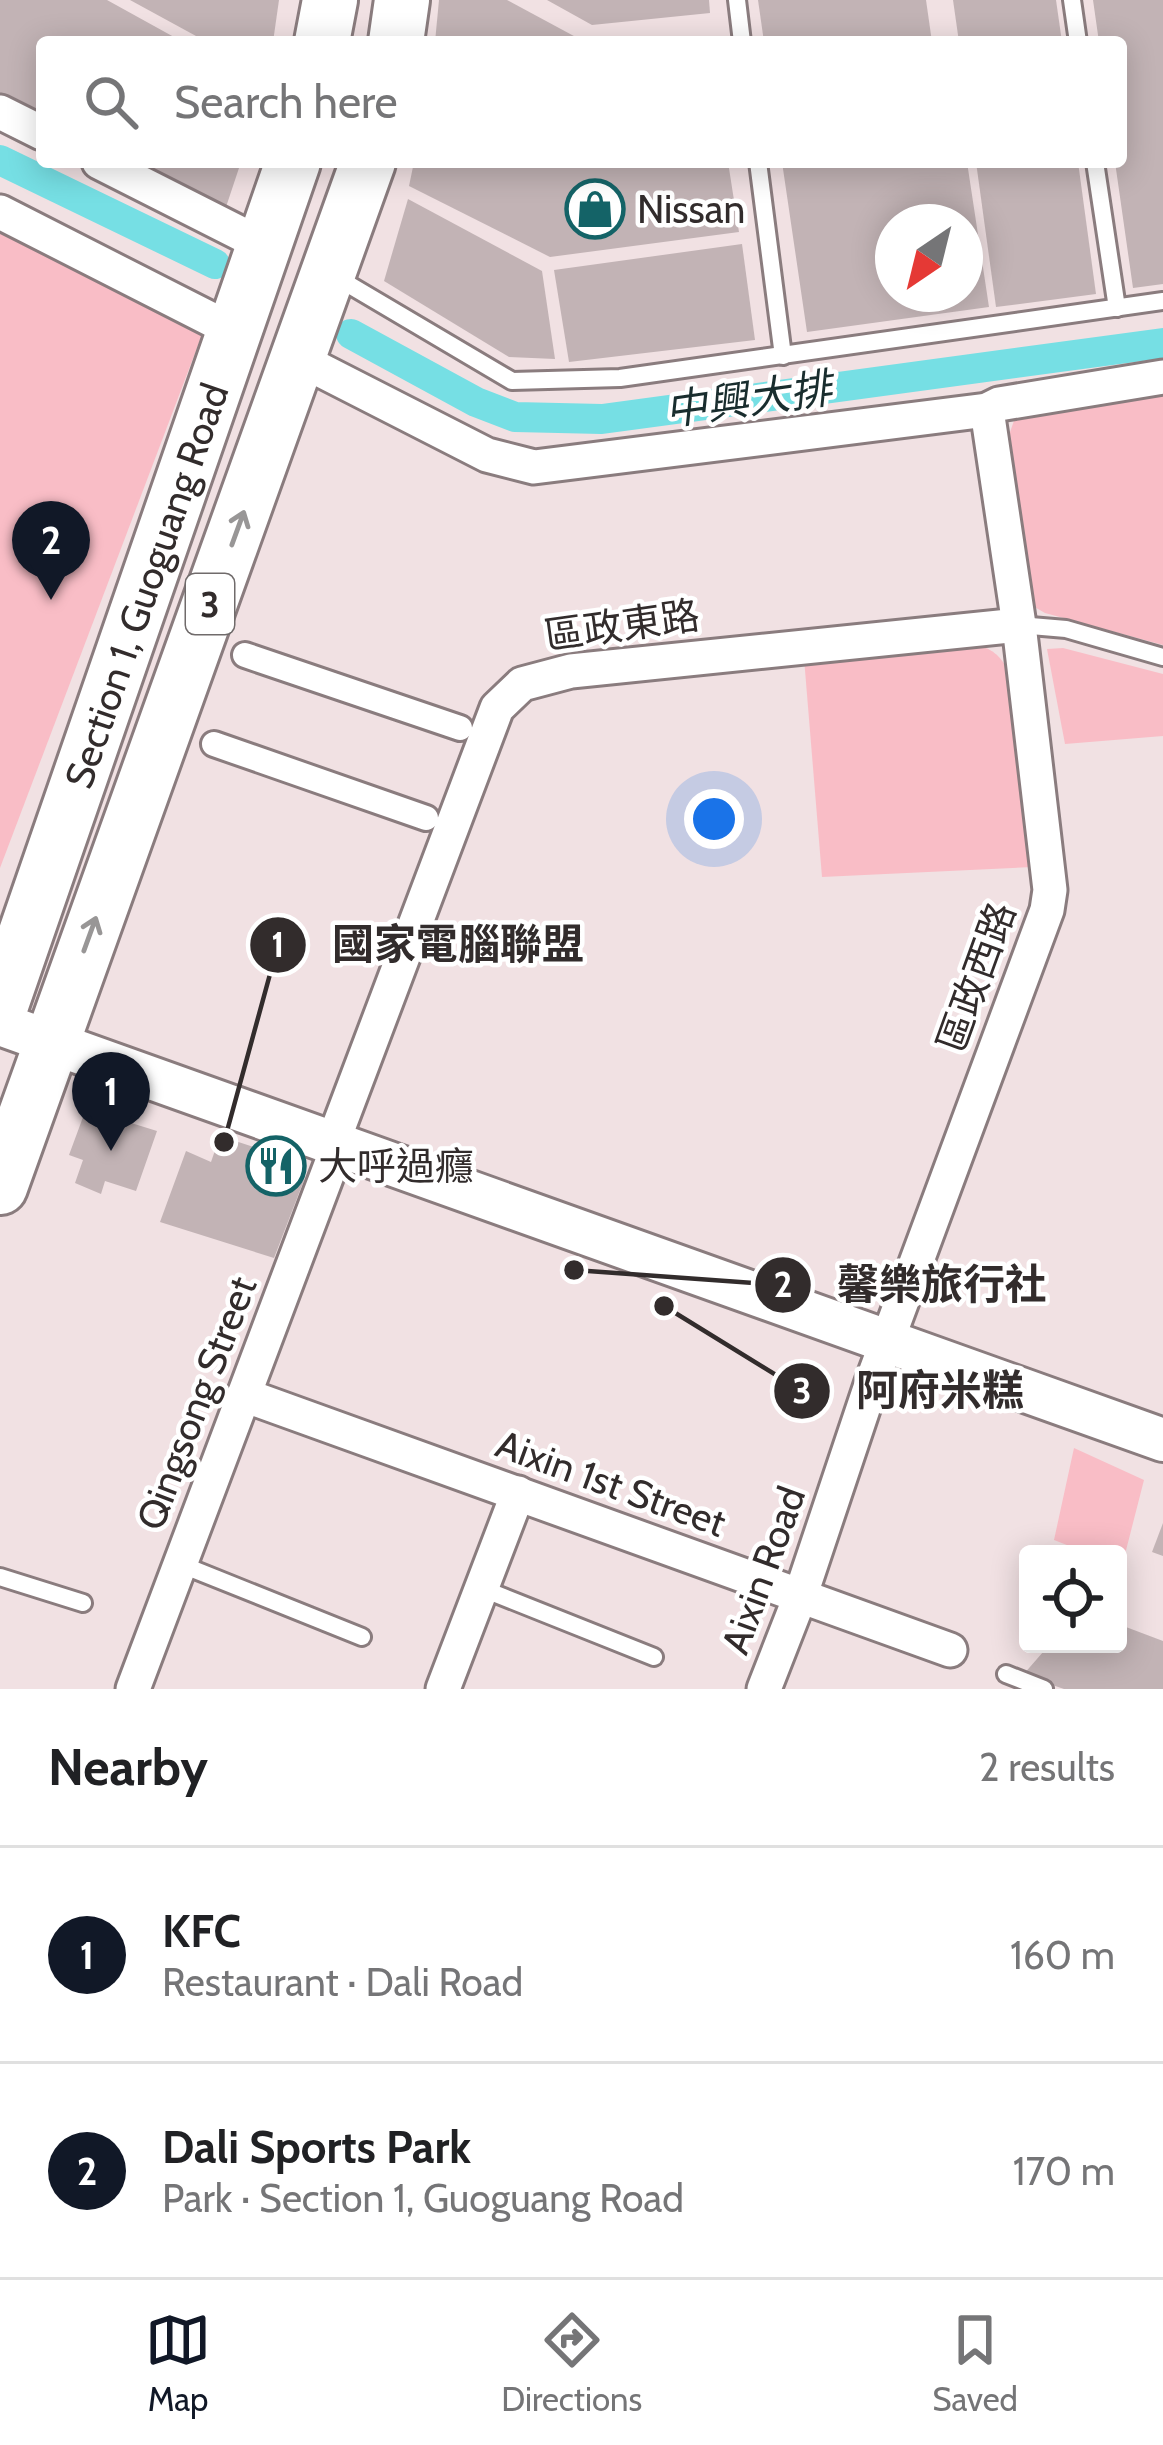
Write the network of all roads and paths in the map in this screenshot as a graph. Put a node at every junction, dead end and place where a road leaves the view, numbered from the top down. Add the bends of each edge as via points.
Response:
1 (330, 0) edge
2 (402, 0) edge
3 (737, 0) edge
4 (1072, 0) edge
5 (323, 36) edge
6 (397, 36) edge
7 (741, 36) edge
8 (1077, 36) edge
9 (0, 112) edge
10 (36, 130) edge
11 (111, 168) edge
12 (290, 168) edge
13 (366, 168) edge
14 (759, 168) edge
15 (1097, 168) edge
16 (0, 212) edge
17 (263, 245) junction
18 (330, 274) junction
19 (1163, 301) edge
20 (1117, 308) junction
21 (232, 330) junction
22 (783, 356) junction
23 (299, 359) junction
24 (1163, 376) edge
25 (987, 410) junction
26 (1019, 626) junction
27 (245, 655) dead end
28 (1163, 657) edge
29 (460, 728) dead end
30 (214, 744) dead end
31 (426, 818) dead end
32 (0, 1008) edge
33 (0, 1024) edge
34 (50, 1045) junction
35 (338, 1146) junction
36 (0, 1187) edge
37 (886, 1342) junction
38 (244, 1395) junction
39 (1163, 1440) edge
40 (518, 1493) junction
41 (180, 1564) junction
42 (0, 1577) edge
43 (482, 1588) junction
44 (800, 1597) junction
45 (83, 1603) dead end
46 (362, 1637) dead end
47 (950, 1650) dead end
48 (654, 1657) dead end
49 (1006, 1674) dead end
50 (133, 1689) edge
51 (443, 1689) edge
52 (764, 1689) edge
53 (1044, 1689) edge

1 - 5 main road
2 - 6 main road
3 - 7 lane
4 - 8 lane
9 - 10 street
11 - 17 street
12 - 17 main road, Section 1, Guoguang Road / 3
13 - 18 main road, Section 1, Guoguang Road / 3
14 - 22 lane
15 - 20 lane
16 - 21 street
17 - 21 main road, Section 1, Guoguang Road / 3
18 - 22 lane via 512,381 620,378
18 - 23 main road, Section 1, Guoguang Road / 3
19 - 20 lane
20 - 22 lane
21 - 32 main road, Section 1, Guoguang Road / 3
23 - 25 street via 488,455 534,467
34 -> 23 main road, Section 1, Guoguang Road / 3
24 - 25 street
25 - 26 street, 區政西路
26 - 28 lane via 1066,629
26 - 35 street, 區政東路 via 571,670 522,684 497,708 338,1126
26 - 37 street, 區政西路 via 1047,910
27 - 29 street
30 - 31 street
33 - 34 street
34 - 35 street
34 - 36 main road, 3
35 - 37 street
35 - 38 street, Qingsong Street
37 - 39 street
37 - 44 street, Aixin Road
38 - 40 street, Aixin 1st Street
38 - 41 street, Qingsong Street
40 - 43 street
40 - 44 street, Aixin 1st Street
41 - 46 lane
41 - 50 street, Qingsong Street
42 - 45 lane
43 - 48 lane
43 - 51 street
44 - 47 street, Aixin 1st Street
44 - 52 street, Aixin Road
49 - 53 lane

